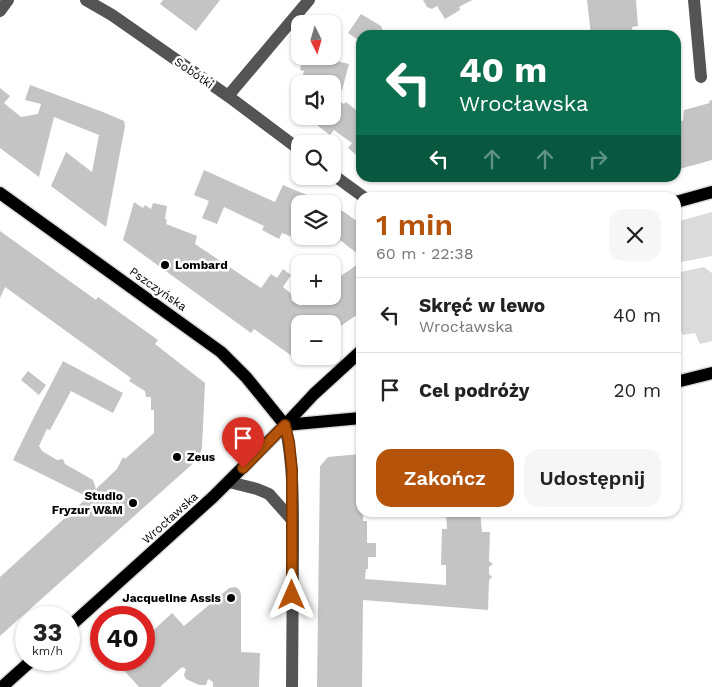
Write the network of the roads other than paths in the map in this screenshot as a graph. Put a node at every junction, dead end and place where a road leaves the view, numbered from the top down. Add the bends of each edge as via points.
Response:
1 (8, 0) edge
2 (86, 0) edge
3 (309, 0) edge
4 (694, 0) edge
5 (0, 11) edge
6 (701, 77) dead end
7 (228, 96) junction
8 (291, 143) edge
9 (341, 181) edge
10 (357, 192) edge
11 (712, 192) edge
12 (0, 194) edge
13 (681, 201) edge
14 (356, 356) edge
15 (712, 374) edge
16 (681, 381) edge
17 (356, 418) edge
18 (285, 425) junction
19 (229, 482) junction
20 (293, 521) junction
21 (80, 617) edge
22 (20, 671) edge
23 (2, 687) edge
24 (292, 687) edge

1 - 5 street
2 - 7 street, Sobótki
3 - 7 street
4 - 6 street
7 - 8 street, Sobótki
9 - 10 street
11 - 13 main road
12 - 18 main road, Pszczyńska via 221,352
14 - 18 main road, Wrocławska
15 - 16 main road
17 - 18 main road
18 - 19 main road, Wrocławska
18 - 20 street via 291,456
19 - 20 street via 269,494
19 - 21 main road, Wrocławska
20 - 24 street
22 - 23 main road

